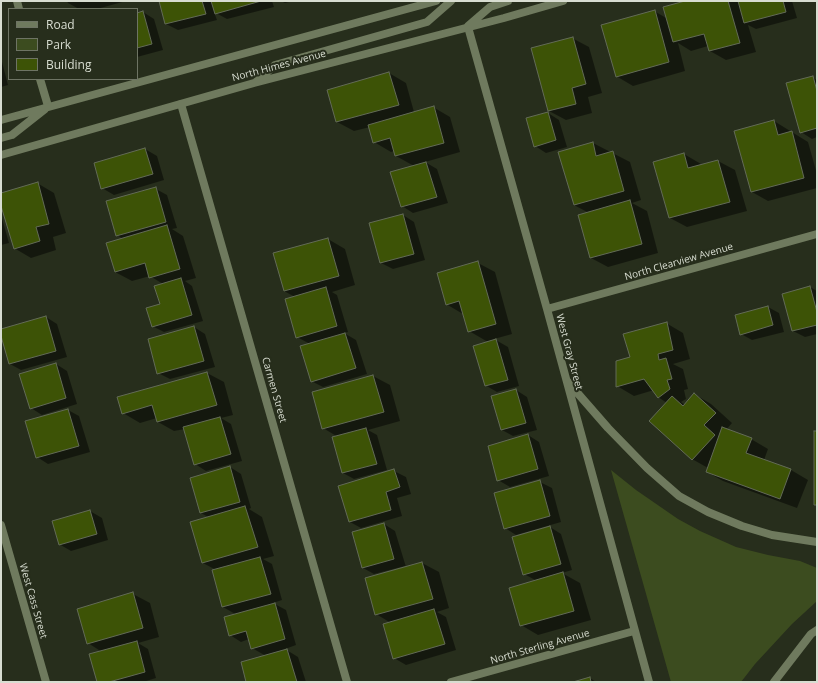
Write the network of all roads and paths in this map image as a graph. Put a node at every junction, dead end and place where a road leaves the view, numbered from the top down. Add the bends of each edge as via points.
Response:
1 (436, 1) edge
2 (451, 1) edge
3 (508, 1) edge
4 (563, 1) edge
5 (468, 27) junction
6 (40, 80) edge
7 (254, 83) junction
8 (181, 104) junction
9 (48, 106) junction
10 (1, 120) edge
11 (1, 138) edge
12 (1, 155) edge
13 (817, 234) edge
14 (547, 310) junction
15 (566, 380) junction
16 (1, 525) edge
17 (817, 542) edge
18 (817, 630) edge
19 (634, 631) junction
20 (46, 682) edge
21 (347, 682) edge
22 (452, 682) edge
23 (649, 682) edge
24 (774, 682) edge

1 - 9 street
2 - 7 street via 427,22 274,65
3 - 5 street via 490,7
4 - 5 street, North Himes Avenue
5 - 7 street, North Himes Avenue
5 - 14 street, West Gray Street
6 - 9 street
7 - 8 street, North Himes Avenue
8 - 12 street, North Himes Avenue
8 - 21 street, Carmen Street
9 - 10 street
9 - 11 street via 12,135
13 - 14 street, North Clearview Avenue
14 - 15 street, West Gray Street
15 - 17 street via 646,468 679,496 708,512 772,536
15 - 19 street, West Gray Street
16 - 20 street, West Cass Street
18 - 24 street via 811,634
19 - 22 street, North Sterling Avenue
19 - 23 street, West Gray Street

